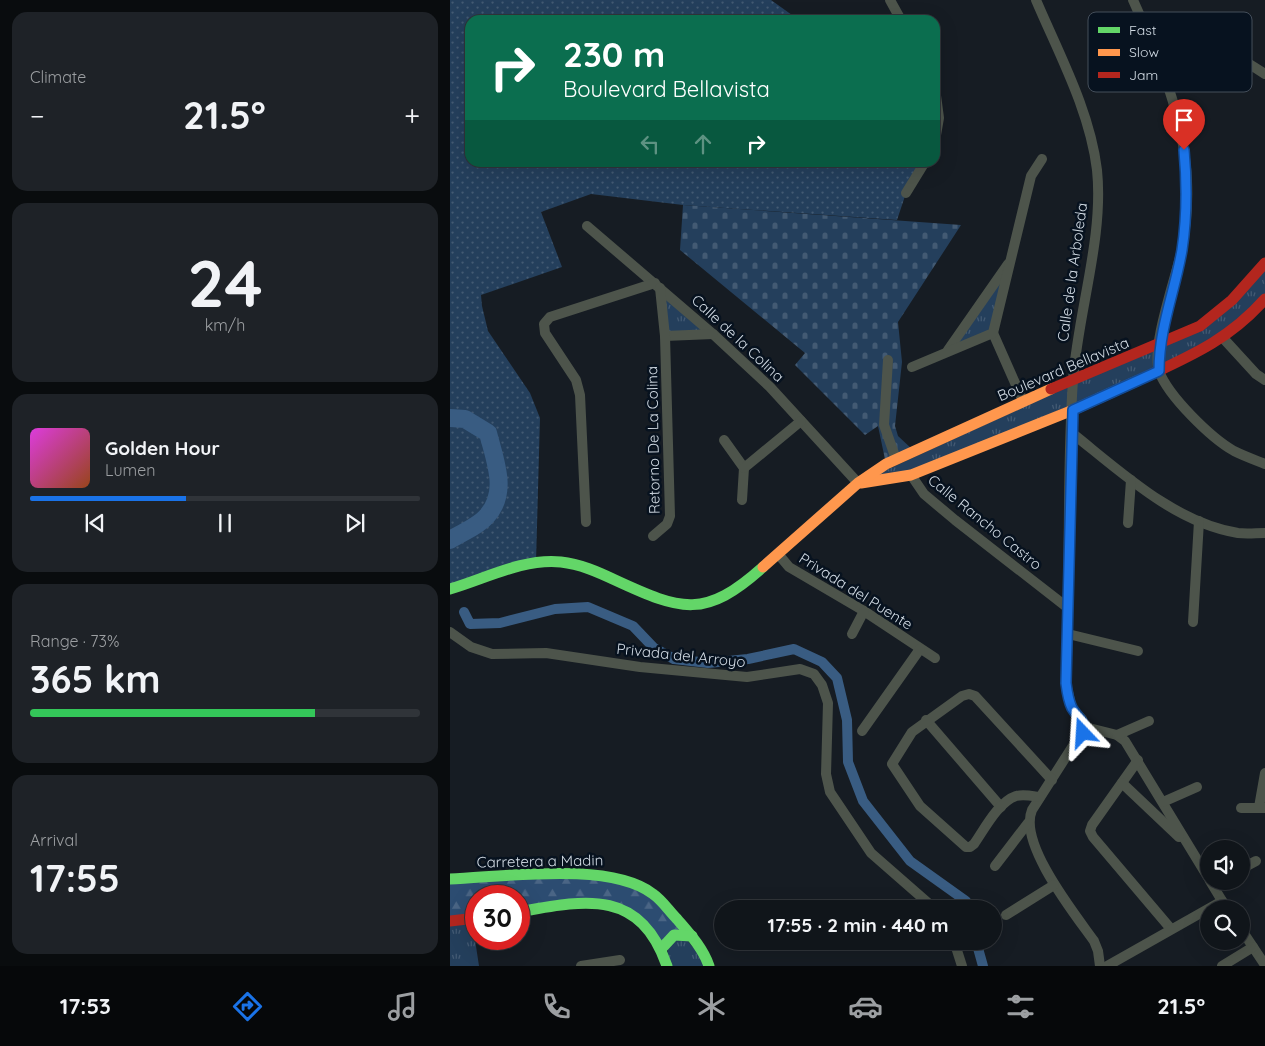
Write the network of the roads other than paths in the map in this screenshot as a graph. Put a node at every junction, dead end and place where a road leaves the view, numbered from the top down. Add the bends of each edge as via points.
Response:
1 (890, 0) edge
2 (1036, 0) edge
3 (1133, 0) edge
4 (1138, 12) edge
5 (898, 15) edge
6 (1252, 65) edge
7 (1265, 74) edge
8 (1171, 92) edge
9 (1042, 160) dead end
10 (922, 167) edge
11 (906, 193) dead end
12 (587, 226) dead end
13 (1013, 258) junction
14 (1265, 263) edge
15 (658, 286) junction
16 (1265, 300) edge
17 (992, 333) junction
18 (713, 334) junction
19 (665, 336) junction
20 (1222, 338) junction
21 (1159, 345) junction
22 (947, 351) junction
23 (888, 360) dead end
24 (912, 367) dead end
25 (1159, 371) junction
26 (1265, 380) edge
27 (1073, 381) junction
28 (1023, 401) junction
29 (1073, 410) junction
30 (801, 421) junction
31 (1072, 433) junction
32 (724, 440) dead end
33 (896, 459) junction
34 (1265, 464) edge
35 (744, 468) junction
36 (911, 475) junction
37 (858, 483) junction
38 (1131, 486) junction
39 (742, 500) dead end
40 (1199, 521) junction
41 (586, 522) dead end
42 (1128, 523) dead end
43 (1265, 533) edge
44 (653, 536) dead end
45 (779, 555) junction
46 (455, 590) edge
47 (1068, 608) junction
48 (864, 611) junction
49 (1194, 622) dead end
50 (450, 632) edge
51 (852, 634) dead end
52 (1068, 634) junction
53 (920, 649) junction
54 (1138, 651) dead end
55 (935, 658) dead end
56 (926, 720) junction
57 (1149, 721) dead end
58 (1085, 726) junction
59 (862, 731) dead end
60 (1117, 735) junction
61 (1138, 760) junction
62 (1265, 773) edge
63 (1052, 780) junction
64 (1122, 783) junction
65 (1196, 787) dead end
66 (1040, 797) junction
67 (1163, 802) junction
68 (1001, 807) junction
69 (1262, 807) edge
70 (1241, 808) dead end
71 (1028, 823) junction
72 (1189, 846) junction
73 (1256, 860) dead end
74 (1200, 862) edge
75 (1250, 864) edge
76 (995, 866) dead end
77 (450, 879) edge
78 (1054, 885) junction
79 (925, 900) edge
80 (530, 911) edge
81 (1006, 915) dead end
82 (1200, 916) edge
83 (465, 919) edge
84 (450, 921) edge
85 (1171, 929) junction
86 (692, 936) junction
87 (1250, 941) edge
88 (662, 948) junction
89 (957, 950) edge
90 (1258, 952) edge
91 (620, 960) dead end
92 (1265, 965) edge
93 (580, 966) edge
94 (667, 966) edge
95 (710, 966) edge
96 (962, 966) edge
97 (1100, 966) edge
98 (1107, 966) edge
99 (1222, 966) edge

1 - 5 street
2 - 27 street, Calle de la Arboleda via 1086,121 1097,171 1096,231 1082,304
3 - 4 street
6 - 7 street
8 - 21 street via 1184,150 1187,181 1182,251
9 - 13 street via 1031,176
10 - 11 street
12 - 15 street, Calle de la Colina
13 - 17 street
13 - 22 street
14 - 21 main road, Boulevard Bellavista via 1217,314 1200,326
15 - 18 street, Calle de la Colina
15 - 19 street, Retorno De La Colina
15 - 41 street via 550,317 544,324 545,333 576,380 580,396
16 - 20 main road
17 - 22 street
17 - 28 street
18 - 19 street
18 - 30 street, Calle de la Colina via 770,386
19 - 44 street, Retorno De La Colina via 670,516 667,524
20 - 25 main road
20 - 26 street
21 - 25 street
21 - 27 main road, Boulevard Bellavista
22 - 24 street
23 - 33 street via 884,426
25 - 29 main road
25 - 34 street via 1176,400 1202,427 1232,450
27 - 28 main road, Boulevard Bellavista
27 - 29 street, Calle de la Arboleda
28 - 33 main road, Boulevard Bellavista
29 - 31 street, Calle de la Arboleda
29 - 36 main road
30 - 35 street
30 - 37 street, Calle de la Colina
31 - 38 street
31 - 47 street, Calle de la Arboleda
32 - 35 street
33 - 37 main road, Boulevard Bellavista
35 - 39 street
36 - 37 main road
36 - 47 street, Calle Rancho Castro via 924,494 954,520
37 - 45 main road, Boulevard Bellavista
38 - 40 street
38 - 42 street
40 - 43 street via 1240,533
40 - 49 street
45 - 46 main road, Boulevard Bellavista via 738,589 714,601 691,605 672,603 579,565 560,562 536,562
45 - 48 street, Privada del Puente via 789,567
47 - 52 street, Calle de la Arboleda
48 - 51 street
48 - 53 street, Privada del Puente
50 - 79 street, Privada del Arroyo via 471,647 492,654 546,653 640,667 747,677 800,669 814,674 828,703 826,774 830,792 871,854
52 - 54 street
52 - 58 street, Calle de la Arboleda via 1068,699
53 - 55 street, Privada del Puente
53 - 59 street, Privada del Puente
56 - 63 street via 962,696 975,696
56 - 68 street
56 - 68 street via 912,732 892,764 920,806 966,847 974,844
57 - 60 street
58 - 60 street
58 - 63 street
60 - 61 street
61 - 64 street
61 - 67 street
62 - 69 street
63 - 66 street
64 - 72 street
64 - 85 street via 1090,831
65 - 67 street
66 - 68 street via 1013,797
66 - 71 street
67 - 72 street
69 - 70 street
71 - 76 street
71 - 78 street via 1033,842
72 - 74 street
73 - 75 street
77 - 86 main road, Carretera a Madin via 582,873 618,876 654,894
78 - 81 street
78 - 97 street via 1094,941
80 - 88 main road via 598,902 631,914 654,935
82 - 85 street
83 - 84 main road
85 - 98 street
86 - 88 main road via 673,935
86 - 95 main road, Carretera a Madin
87 - 90 street
88 - 94 main road
89 - 96 street
90 - 92 street
90 - 99 street
91 - 93 street

